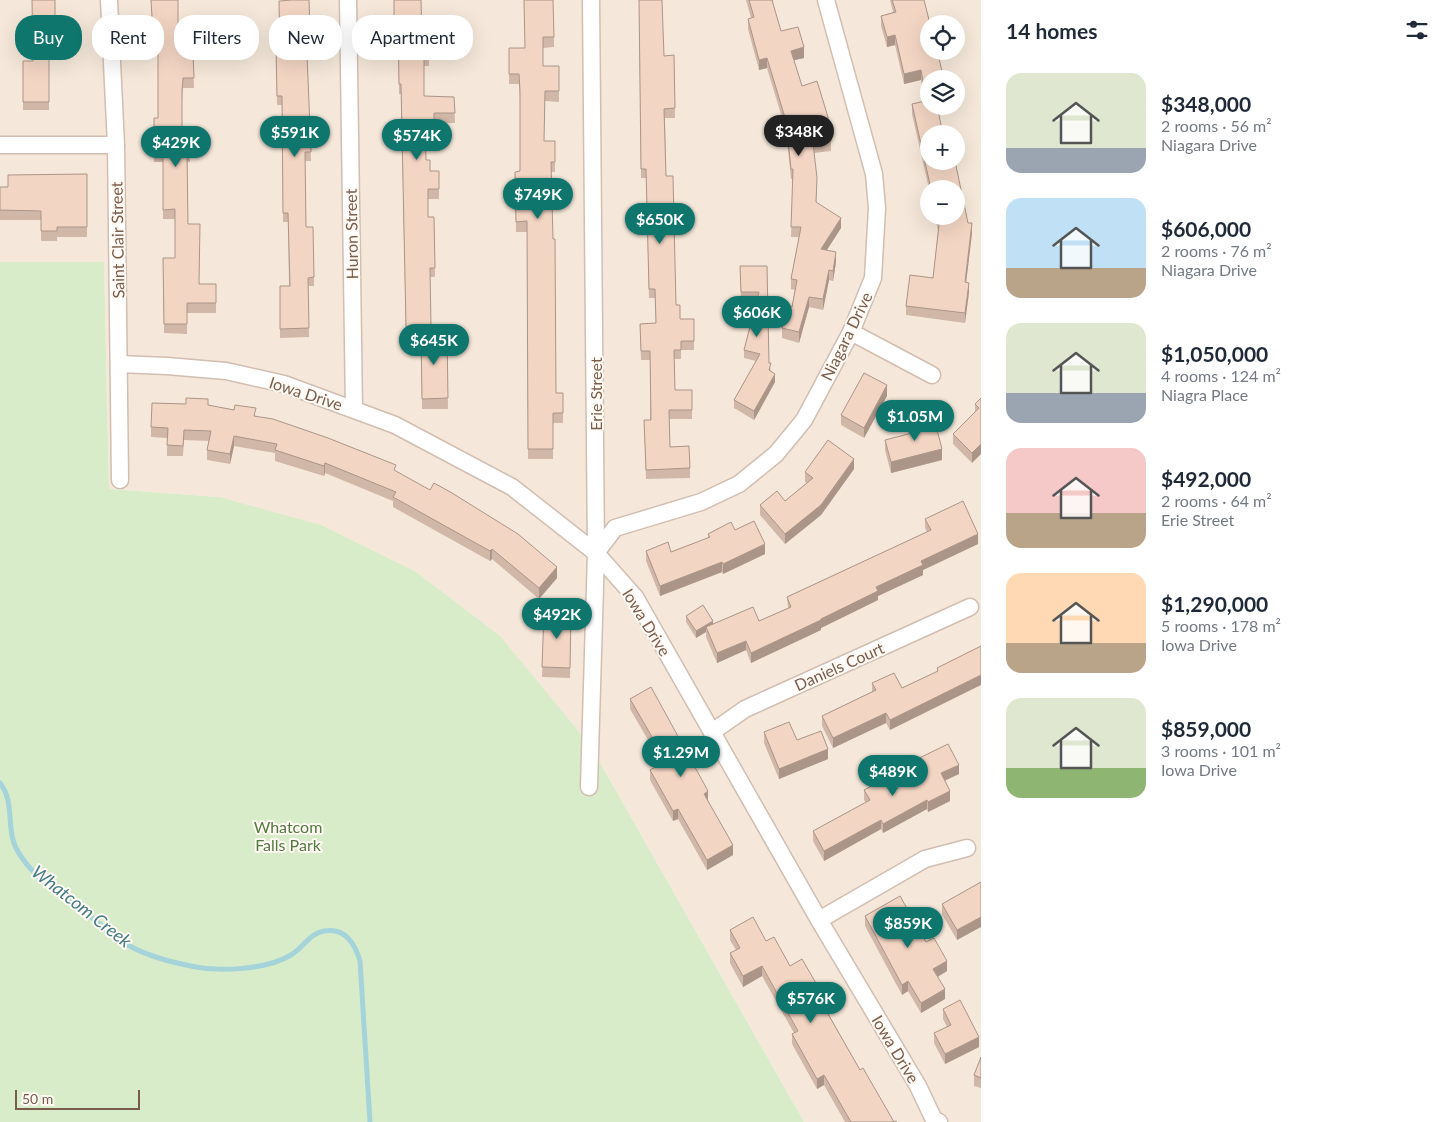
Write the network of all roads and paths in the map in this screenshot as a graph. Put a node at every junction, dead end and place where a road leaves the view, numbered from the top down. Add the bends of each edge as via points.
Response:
1 (109, 0) edge
2 (348, 0) edge
3 (591, 0) edge
4 (826, 0) edge
5 (116, 144) junction
6 (0, 145) edge
7 (851, 332) junction
8 (118, 364) junction
9 (932, 375) dead end
10 (354, 409) junction
11 (120, 480) dead end
12 (596, 553) junction
13 (970, 607) dead end
14 (712, 732) junction
15 (589, 788) dead end
16 (966, 848) dead end
17 (819, 920) junction
18 (939, 1122) edge

1 - 5 street, Saint Clair Street
2 - 10 street, Huron Street
3 - 12 street, Erie Street
4 - 7 street, Niagara Drive via 874,174 877,208 873,278
5 - 6 street
5 - 8 street, Saint Clair Street
7 - 9 street
7 - 12 street, Niagara Drive via 804,420 776,454 740,484 701,502 615,528
8 - 10 street, Iowa Drive via 226,371 284,384
8 - 11 street, Saint Clair Street
10 - 12 street, Iowa Drive via 396,425 512,487
12 - 14 street, Iowa Drive via 635,598
12 - 15 street, Erie Street
13 - 14 street, Daniels Court via 745,709
14 - 17 street, Iowa Drive
16 - 17 street via 925,860
17 - 18 street, Iowa Drive via 918,1086 934,1120

